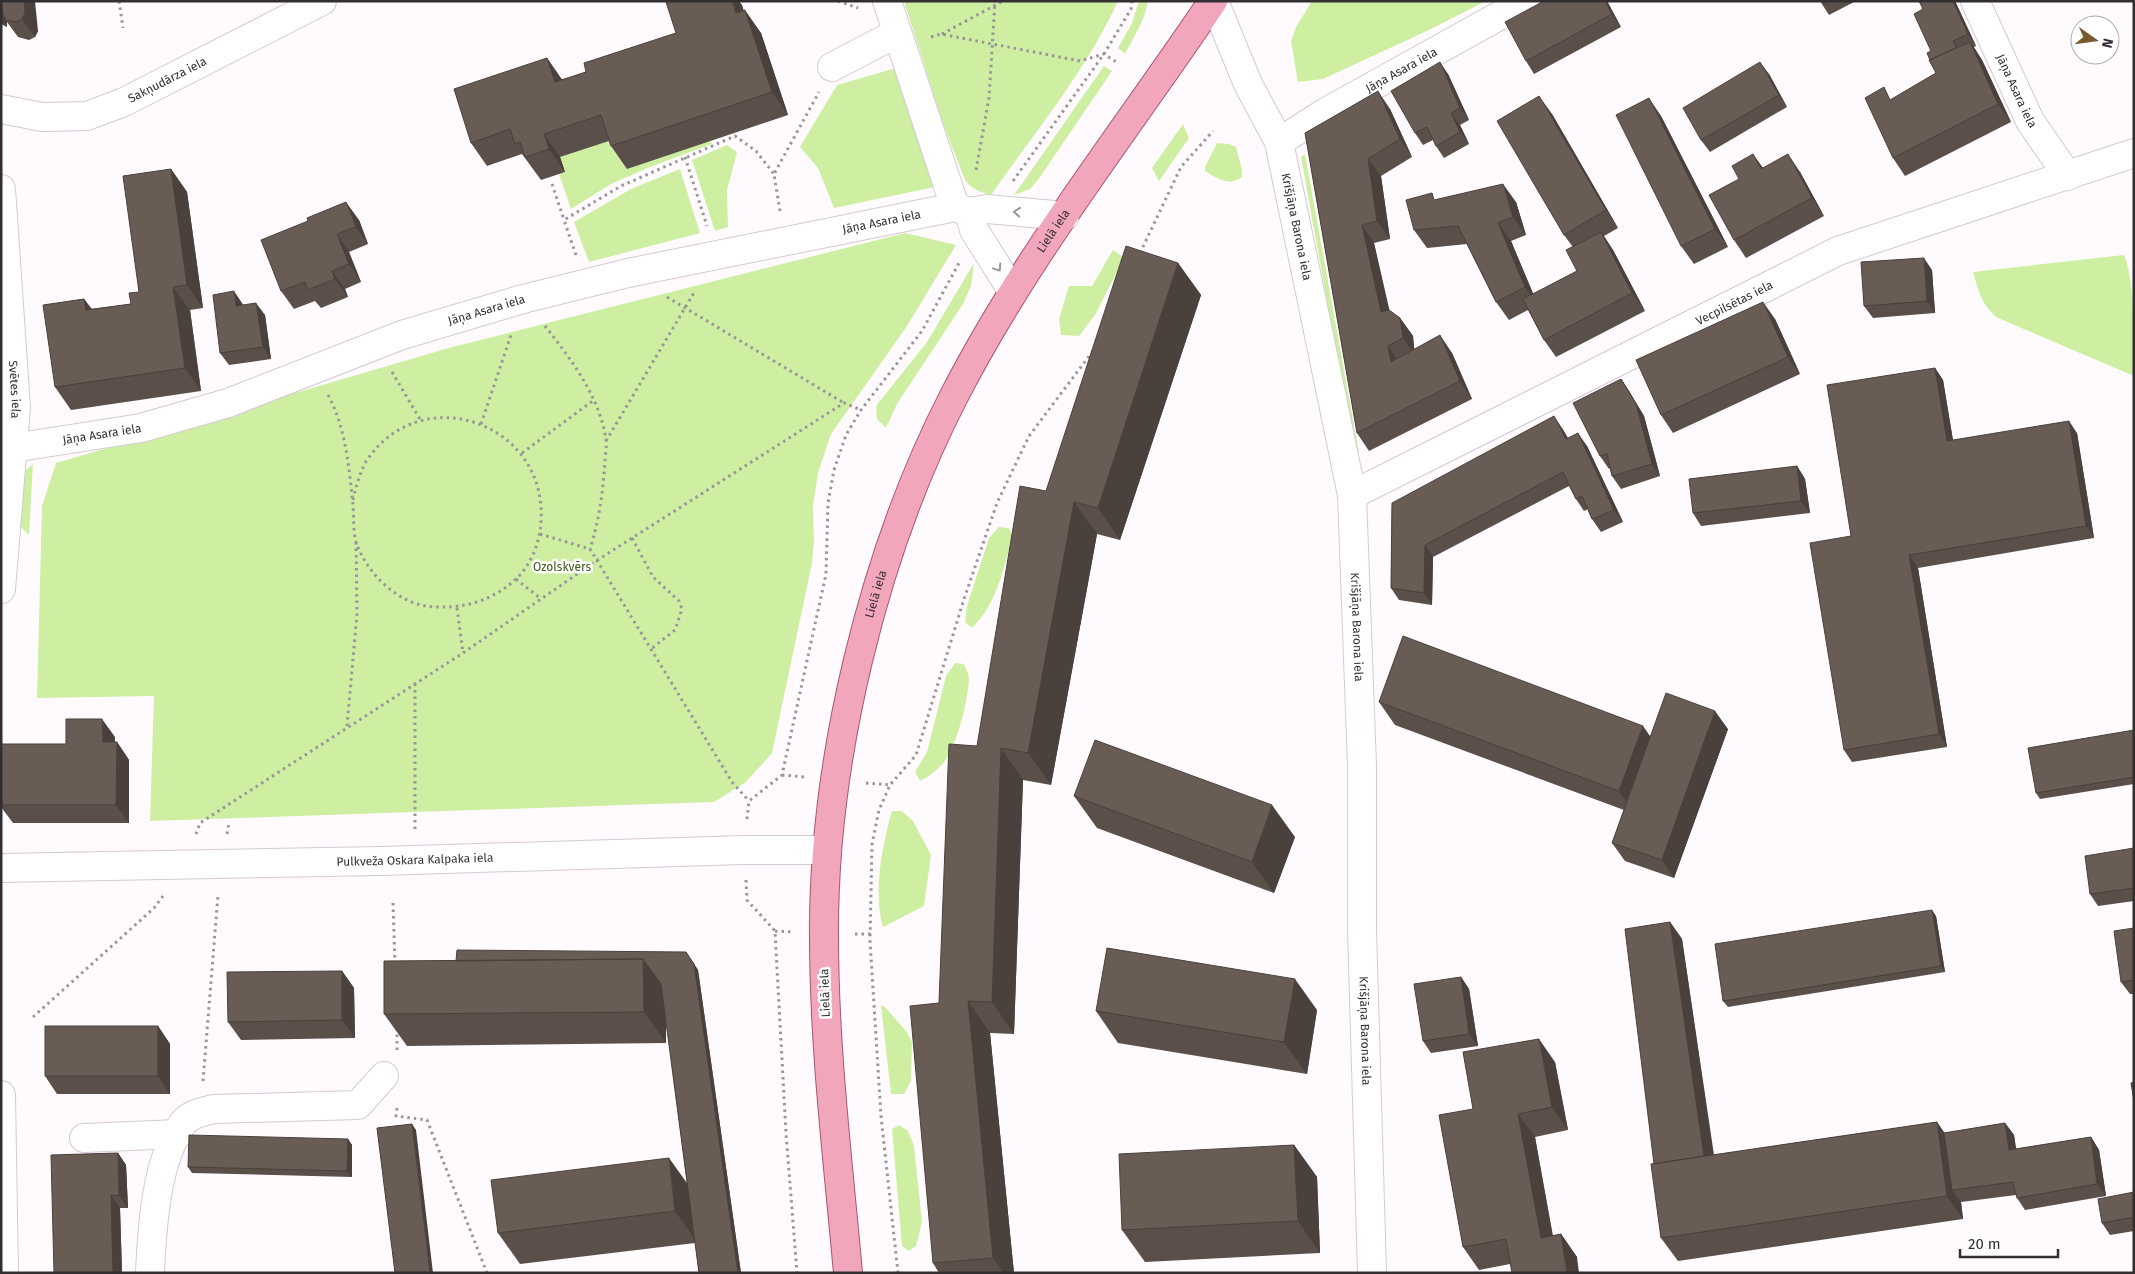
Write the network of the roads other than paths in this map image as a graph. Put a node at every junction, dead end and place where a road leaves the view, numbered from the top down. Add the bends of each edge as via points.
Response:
1 (322, 1) edge
2 (887, 1) edge
3 (1214, 1) edge
4 (1526, 1) edge
5 (1976, 1) edge
6 (899, 38) junction
7 (832, 67) road end
8 (1, 109) edge
9 (1279, 142) junction
10 (2134, 153) edge
11 (2068, 176) junction
12 (1, 190) edge
13 (959, 205) junction
14 (1065, 216) junction
15 (1013, 292) junction
16 (13, 448) junction
17 (1352, 496) junction
18 (1, 589) edge
19 (827, 850) junction
20 (1, 868) edge
21 (384, 1076) dead end
22 (1, 1095) edge
23 (178, 1134) junction
24 (84, 1138) dead end
25 (4, 1273) edge
26 (150, 1273) edge
27 (848, 1273) edge
28 (1372, 1273) edge

1 - 8 street, Sakņudārza iela via 124,102 87,116 42,117
2 - 6 street
3 - 9 street, Krišjāņa Barona iela via 1248,84
3 - 14 main road, Lielā iela
4 - 9 street, Jāņa Asara iela via 1326,112
5 - 11 street, Jāņa Asara iela via 2030,121
6 - 7 street
6 - 13 street
9 - 17 street, Krišjāņa Barona iela
10 - 11 street, Vecpilsētas iela
11 - 17 street, Vecpilsētas iela via 1838,251
12 - 16 street, Svētes iela via 16,407
14 -> 13 street, Jāņa Asara iela
13 -> 15 street
13 - 16 street, Jāņa Asara iela via 628,273 523,299 402,335 228,402 141,428
14 - 15 main road, Lielā iela
15 - 19 main road, Lielā iela via 953,399 923,464 888,559 850,700 835,780
16 - 18 street, Svētes iela
17 - 28 street, Krišjāņa Barona iela via 1362,766 1362,929
19 - 20 street, Pulkveža Oskara Kalpaka iela
19 - 27 main road, Lielā iela via 824,933 826,1017
21 - 23 street via 358,1105 201,1111 184,1122
22 - 25 street
23 - 24 street
23 - 26 street via 167,1155 153,1220

